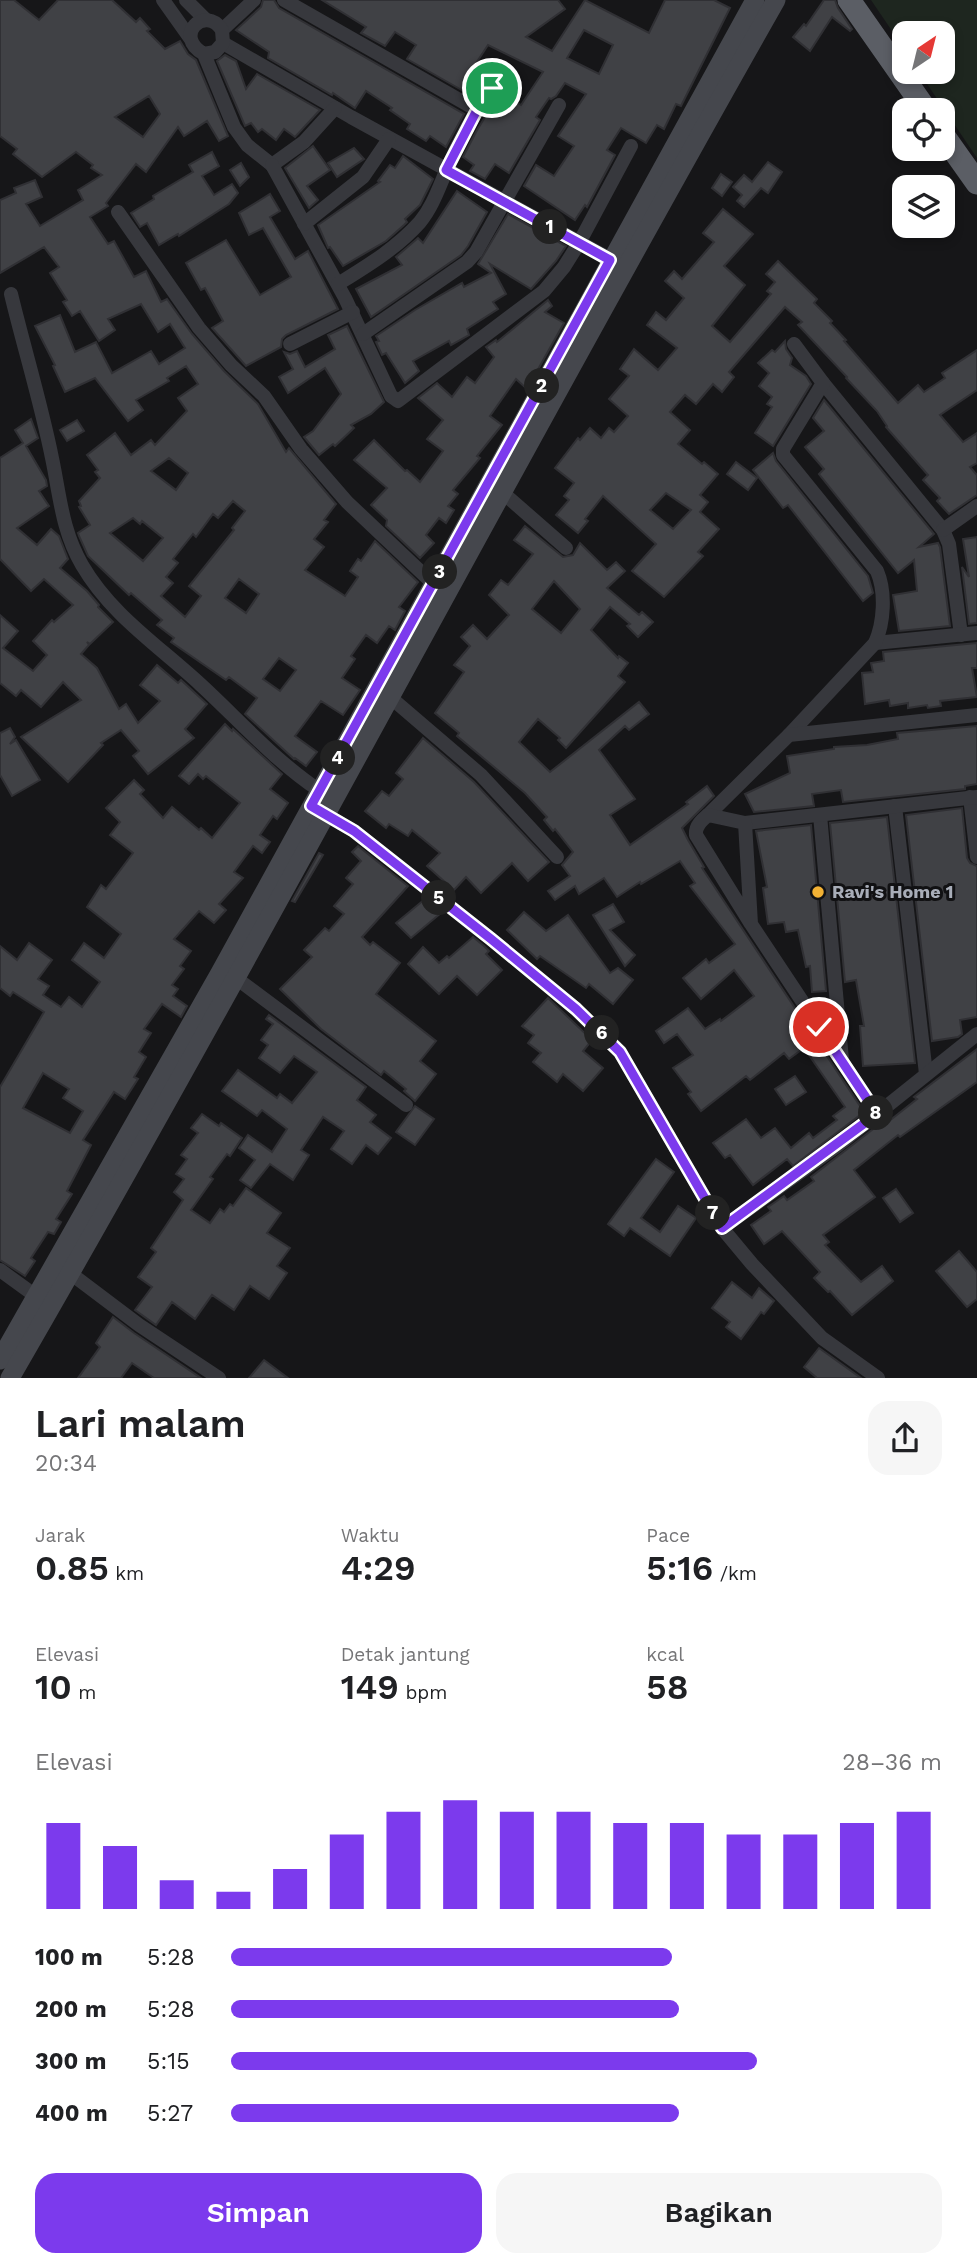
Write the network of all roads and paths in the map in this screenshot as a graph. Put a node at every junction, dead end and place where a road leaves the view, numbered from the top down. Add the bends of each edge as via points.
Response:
1 (163, 0) edge
2 (186, 0) edge
3 (254, 0) edge
4 (284, 0) edge
5 (755, 0) edge
6 (776, 0) edge
7 (849, 0) edge
8 (205, 19) junction
9 (223, 37) junction
10 (190, 38) junction
11 (204, 54) junction
12 (492, 88) dead end
13 (918, 98) edge
14 (559, 105) dead end
15 (335, 108) junction
16 (477, 110) junction
17 (389, 139) junction
18 (631, 146) dead end
19 (955, 152) edge
20 (272, 165) junction
21 (446, 170) junction
22 (977, 183) edge
23 (506, 202) junction
24 (118, 212) dead end
25 (304, 223) junction
26 (600, 254) junction
27 (338, 284) junction
28 (10, 294) dead end
29 (353, 312) junction
30 (363, 334) junction
31 (290, 344) dead end
32 (794, 344) dead end
33 (823, 383) junction
34 (502, 492) junction
35 (977, 506) edge
36 (943, 530) junction
37 (566, 548) dead end
38 (440, 589) junction
39 (977, 633) edge
40 (961, 635) junction
41 (875, 643) junction
42 (390, 697) junction
43 (977, 715) edge
44 (789, 735) junction
45 (974, 797) edge
46 (895, 806) junction
47 (323, 808) junction
48 (708, 815) junction
49 (820, 815) junction
50 (745, 823) junction
51 (557, 857) dead end
52 (977, 857) edge
53 (751, 924) junction
54 (236, 978) junction
55 (977, 1034) edge
56 (842, 1062) junction
57 (926, 1074) junction
58 (406, 1105) dead end
59 (877, 1114) junction
60 (111, 1182) junction
61 (722, 1228) junction
62 (0, 1270) edge
63 (70, 1272) junction
64 (44, 1302) junction
65 (0, 1360) edge
66 (10, 1378) edge
67 (219, 1378) edge
68 (878, 1378) edge

1 - 10 street
2 - 8 street
3 - 9 street
4 - 16 street
5 - 26 main road
6 - 26 main road
7 - 13 highway
8 - 9 street via 218,24
8 - 10 street via 196,23
9 - 11 street via 215,52
9 - 15 street
10 - 11 street via 194,48
11 - 20 street via 234,127 247,145
12 - 16 street
14 - 23 street
15 - 17 street
15 - 20 street via 304,142
16 - 21 street
17 - 21 street
17 - 25 street via 363,177
18 - 26 street
19 - 22 highway
20 - 25 street
21 - 23 street
21 - 27 street via 422,220 400,243
23 - 26 street
23 - 30 street via 467,262
24 - 38 street via 199,328 264,396 301,449 347,502
25 - 27 street
26 - 30 street via 564,267 544,291 400,401 391,396
26 - 34 main road
26 - 38 main road
27 - 29 street
28 - 47 street via 52,458 63,522 81,565 128,623 201,685
29 - 30 street
29 - 31 street
32 - 33 street
33 - 36 street
33 - 41 street via 783,456 877,571 882,623
34 - 37 street
34 - 38 main road
35 - 36 street
36 - 40 street via 949,544
38 - 42 main road
38 - 47 main road
39 - 40 street
40 - 41 street
41 - 44 street
42 - 47 main road
42 - 51 street via 481,775
43 - 44 street
44 - 48 street
45 - 46 street
45 - 52 street
46 - 49 street
46 - 57 street
47 - 54 main road
47 - 60 main road
47 - 61 street via 601,1032 620,1052
48 - 50 street
48 - 53 street via 696,835
49 - 50 street
49 - 56 street
50 - 53 street
53 - 56 street
54 - 58 street
54 - 60 main road
55 - 57 street
56 - 59 street
57 - 59 street
59 - 61 street
60 - 63 main road
60 - 64 main road
61 - 68 street via 822,1338
62 - 64 street
63 - 64 main road
63 - 67 street
64 - 65 main road
64 - 66 main road

